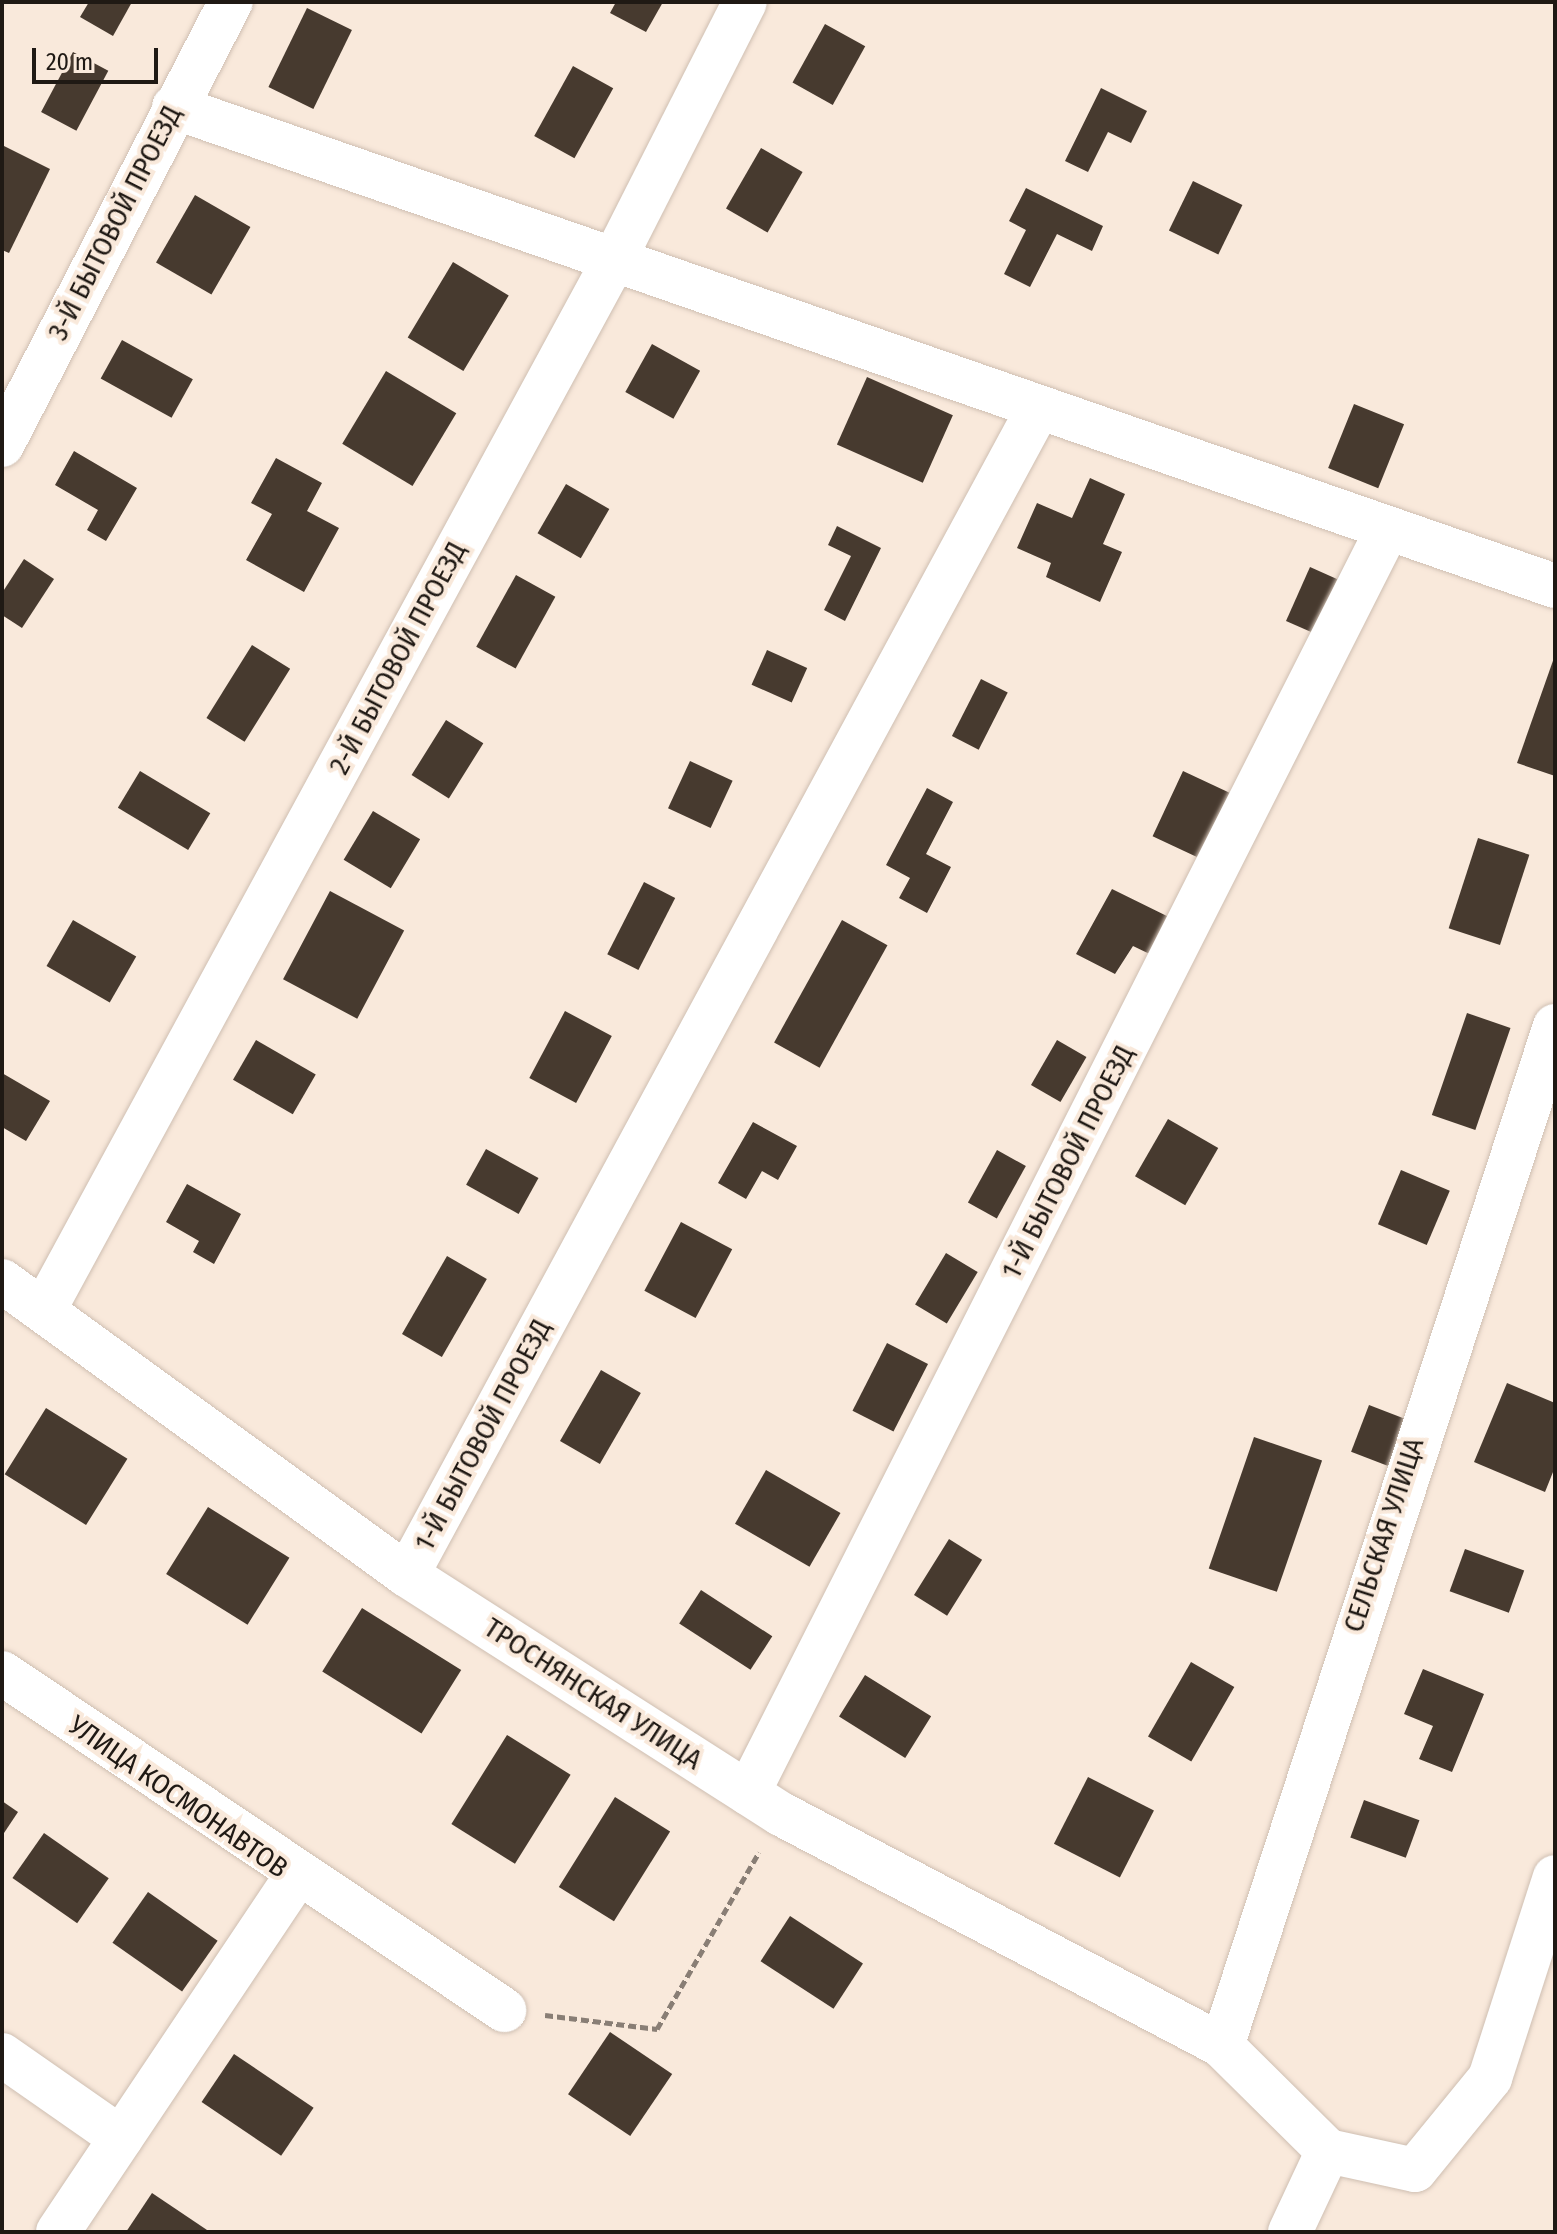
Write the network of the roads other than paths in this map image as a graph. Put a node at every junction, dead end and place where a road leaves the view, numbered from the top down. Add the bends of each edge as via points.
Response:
1 (231, 2) edge
2 (745, 2) edge
3 (174, 107) junction
4 (614, 260) junction
5 (1038, 409) junction
6 (2, 445) edge
7 (1387, 530) junction
8 (1555, 586) edge
9 (1555, 1026) edge
10 (2, 1281) edge
11 (44, 1310) junction
12 (407, 1575) junction
13 (2, 1673) edge
14 (765, 1803) junction
15 (296, 1877) junction
16 (1555, 1877) edge
17 (504, 2010) road end
18 (1222, 2046) junction
19 (2, 2055) edge
20 (121, 2138) junction
21 (1328, 2151) junction
22 (58, 2232) edge
23 (1290, 2232) edge

1 - 3 street, 3-Й БЫТОВОЙ ПРОЕЗД
2 - 4 street, 2-Й БЫТОВОЙ ПРОЕЗД
3 - 4 street
3 - 6 street, 3-Й БЫТОВОЙ ПРОЕЗД
4 - 5 street
4 - 11 street, 2-Й БЫТОВОЙ ПРОЕЗД
5 - 7 street
5 - 12 street, 1-Й БЫТОВОЙ ПРОЕЗД
7 - 8 street
7 - 14 street, 1-Й БЫТОВОЙ ПРОЕЗД
9 - 18 street, СЕЛЬСКАЯ УЛИЦА
10 - 11 street, ТРОСНЯНСКАЯ УЛИЦА
11 - 12 street, ТРОСНЯНСКАЯ УЛИЦА
12 - 14 street, ТРОСНЯНСКАЯ УЛИЦА
13 - 15 street, УЛИЦА КОСМОНАВТОВ
14 - 18 street, ТРОСНЯНСКАЯ УЛИЦА
15 - 17 street
15 - 20 street, УЛИЦА КОСМОНАВТОВ
16 - 21 street via 1490,2078 1415,2170
18 - 21 street, ТРОСНЯНСКАЯ УЛИЦА
19 - 20 street
20 - 22 street, УЛИЦА КОСМОНАВТОВ
21 - 23 street

